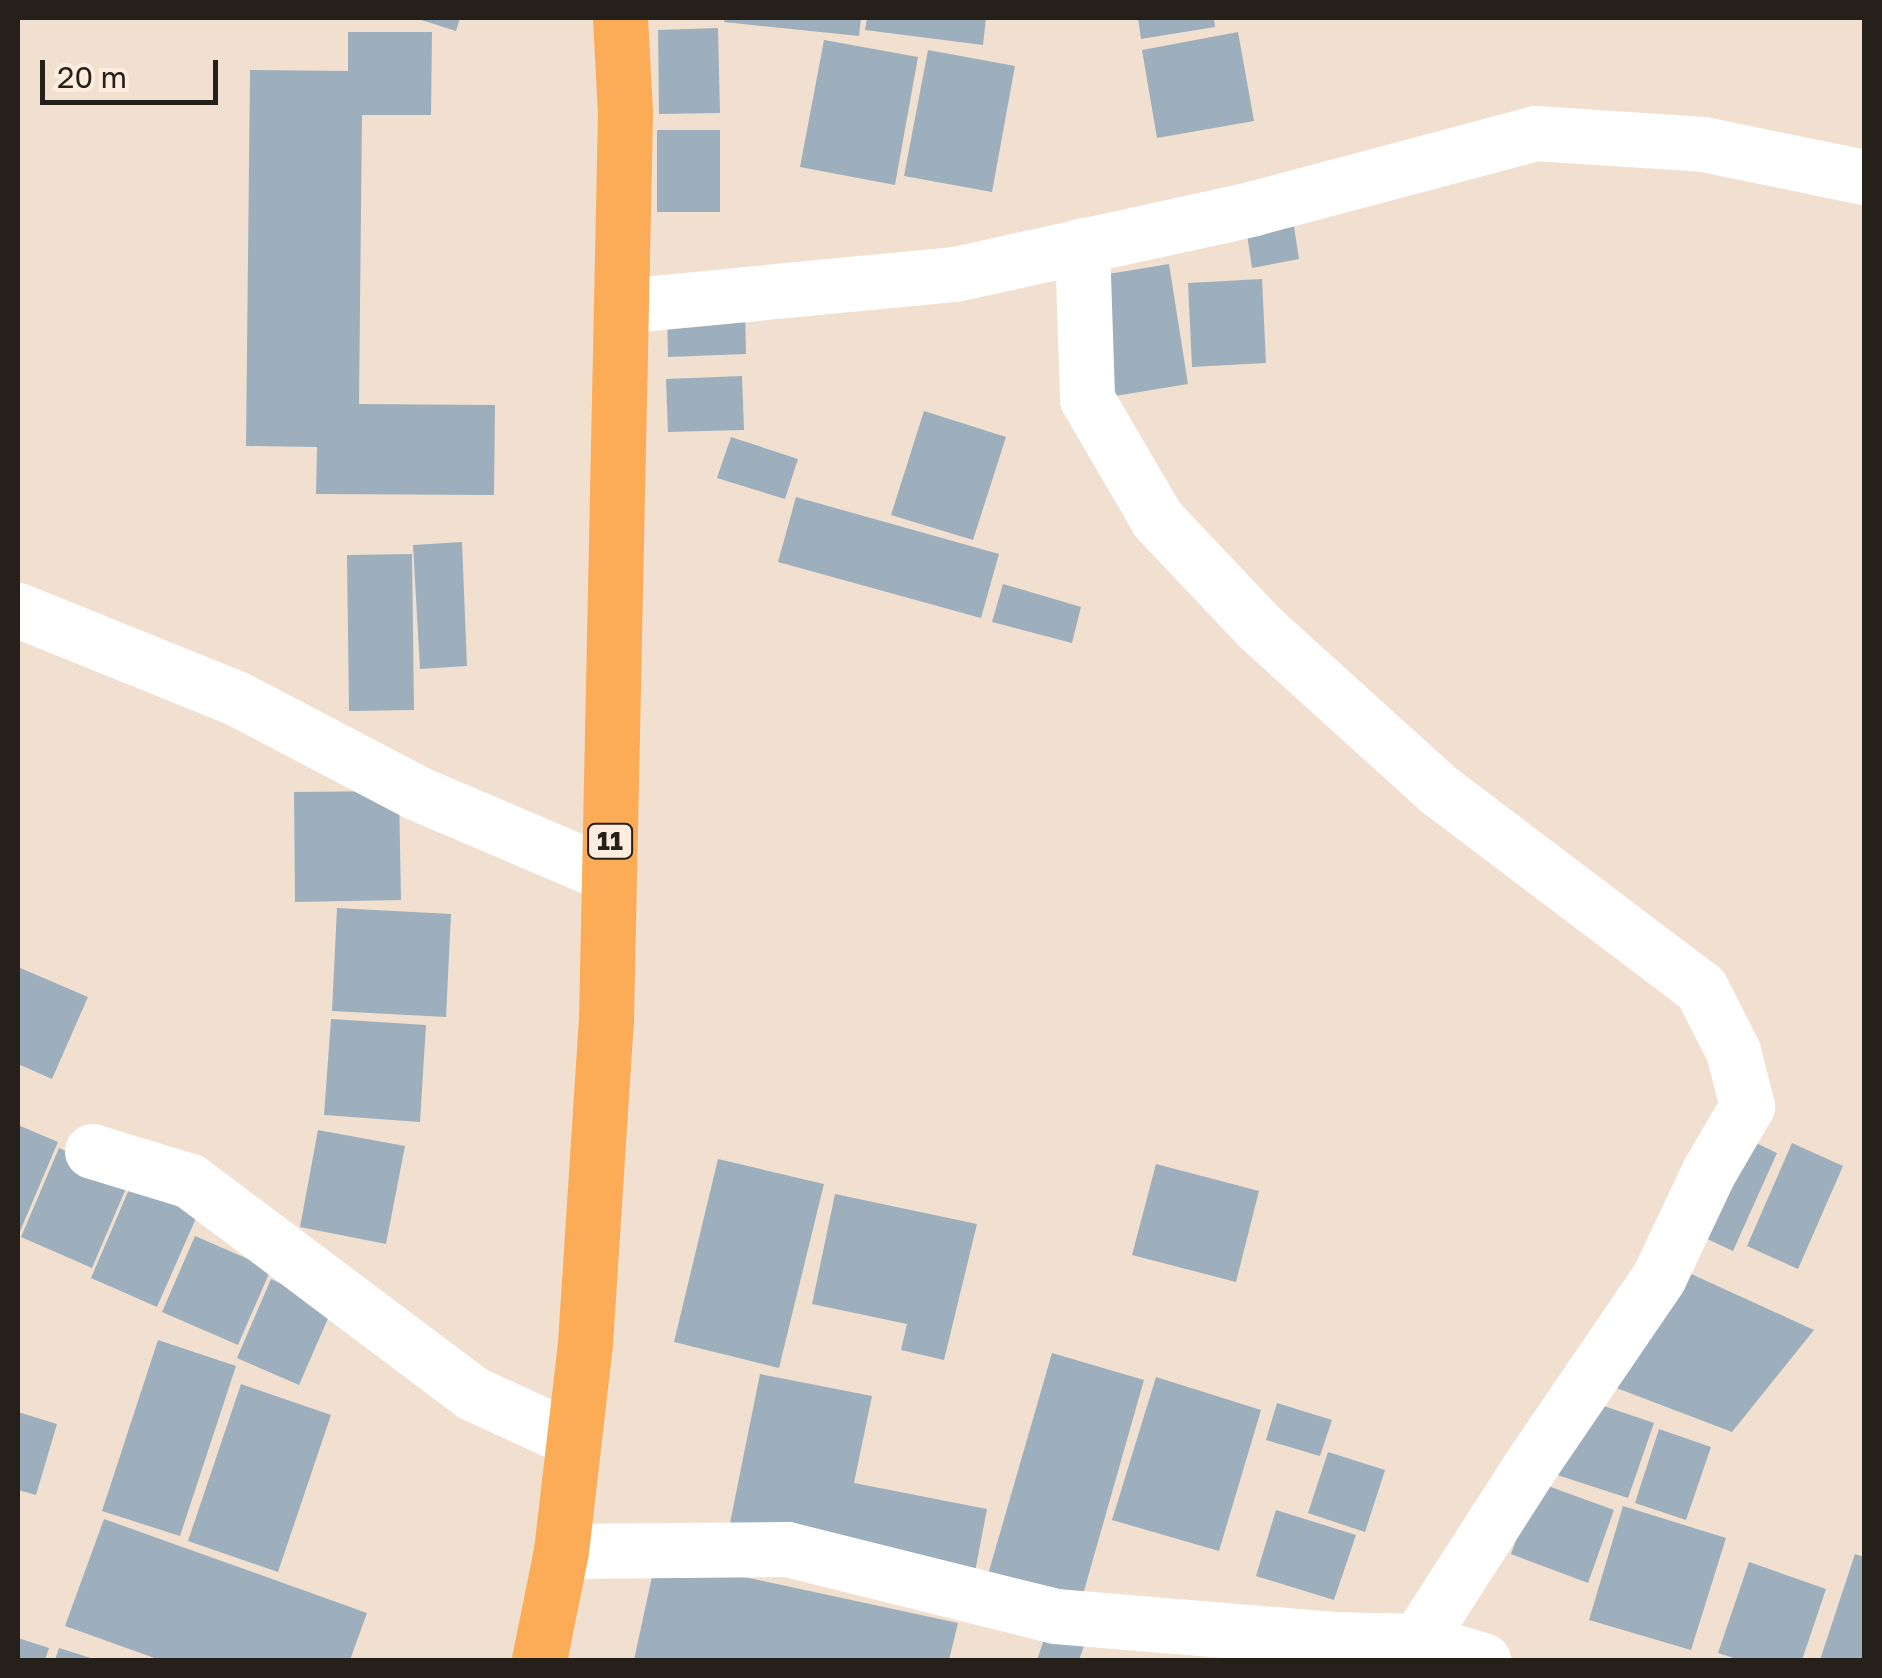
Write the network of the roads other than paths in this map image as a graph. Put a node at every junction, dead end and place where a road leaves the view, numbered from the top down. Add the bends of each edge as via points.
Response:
1 (620, 18) edge
2 (1864, 177) edge
3 (1082, 246) junction
4 (621, 306) junction
5 (18, 610) edge
6 (609, 875) junction
7 (92, 1151) dead end
8 (574, 1440) junction
9 (562, 1551) junction
10 (1419, 1651) edge
11 (539, 1660) edge
12 (1483, 1660) edge

1 - 4 highway, 11
2 - 3 street via 1704,144 1535,133
3 - 4 street via 955,274
3 - 10 street via 1087,399 1157,519 1259,627 1439,790 1701,988 1733,1051 1747,1106 1659,1277 1534,1460
4 - 6 highway, 11
5 - 6 street via 238,699 417,793
6 - 8 highway, 11 via 606,1020
7 - 8 street via 190,1181 472,1393
8 - 9 highway, 11
9 - 10 street via 787,1549 1055,1616
9 - 11 highway, 11
10 - 12 street

